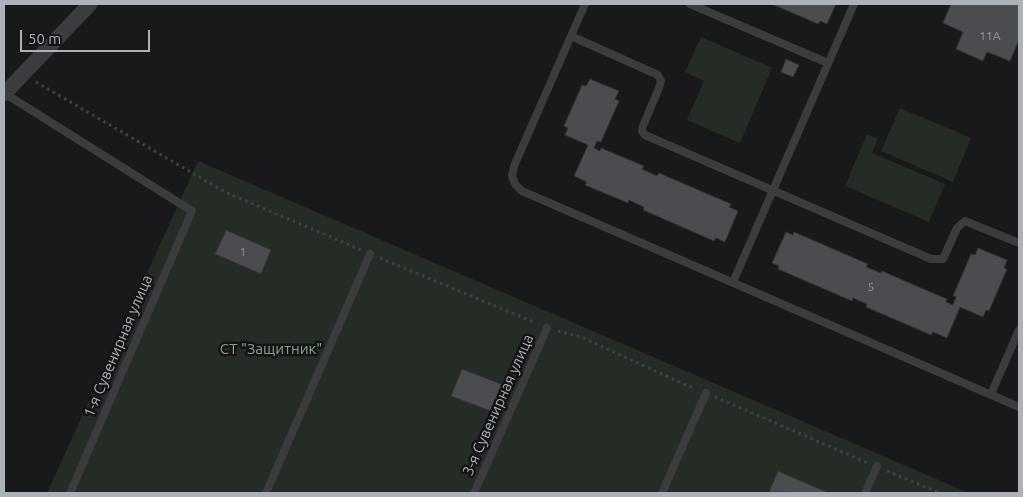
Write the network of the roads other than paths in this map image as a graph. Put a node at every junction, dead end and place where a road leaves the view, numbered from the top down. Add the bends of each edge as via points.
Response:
1 (90, 4) edge
2 (585, 4) edge
3 (690, 4) edge
4 (854, 4) edge
5 (571, 36) junction
6 (828, 64) junction
7 (4, 94) edge
8 (773, 190) junction
9 (1019, 243) edge
10 (370, 254) road end
11 (733, 282) junction
12 (547, 328) road end
13 (1019, 330) edge
14 (706, 393) road end
15 (991, 394) junction
16 (1019, 407) edge
17 (877, 466) road end
18 (70, 493) edge
19 (266, 493) edge
20 (474, 493) edge
21 (662, 493) edge
22 (865, 493) edge

1 - 7 street
2 - 5 lane
3 - 6 lane
4 - 6 lane
5 - 8 lane via 658,74 661,81 642,131 646,135
5 - 11 lane via 514,166 512,176 515,184 522,191
6 - 8 lane
7 - 18 lane, 1-я Сувенирная улица via 192,211
8 - 9 lane via 937,260 943,258 957,228 965,221
8 - 11 lane
10 - 19 lane
11 - 15 lane
12 - 20 lane, 3-я Сувенирная улица
13 - 15 lane
14 - 21 lane
15 - 16 lane
17 - 22 lane

